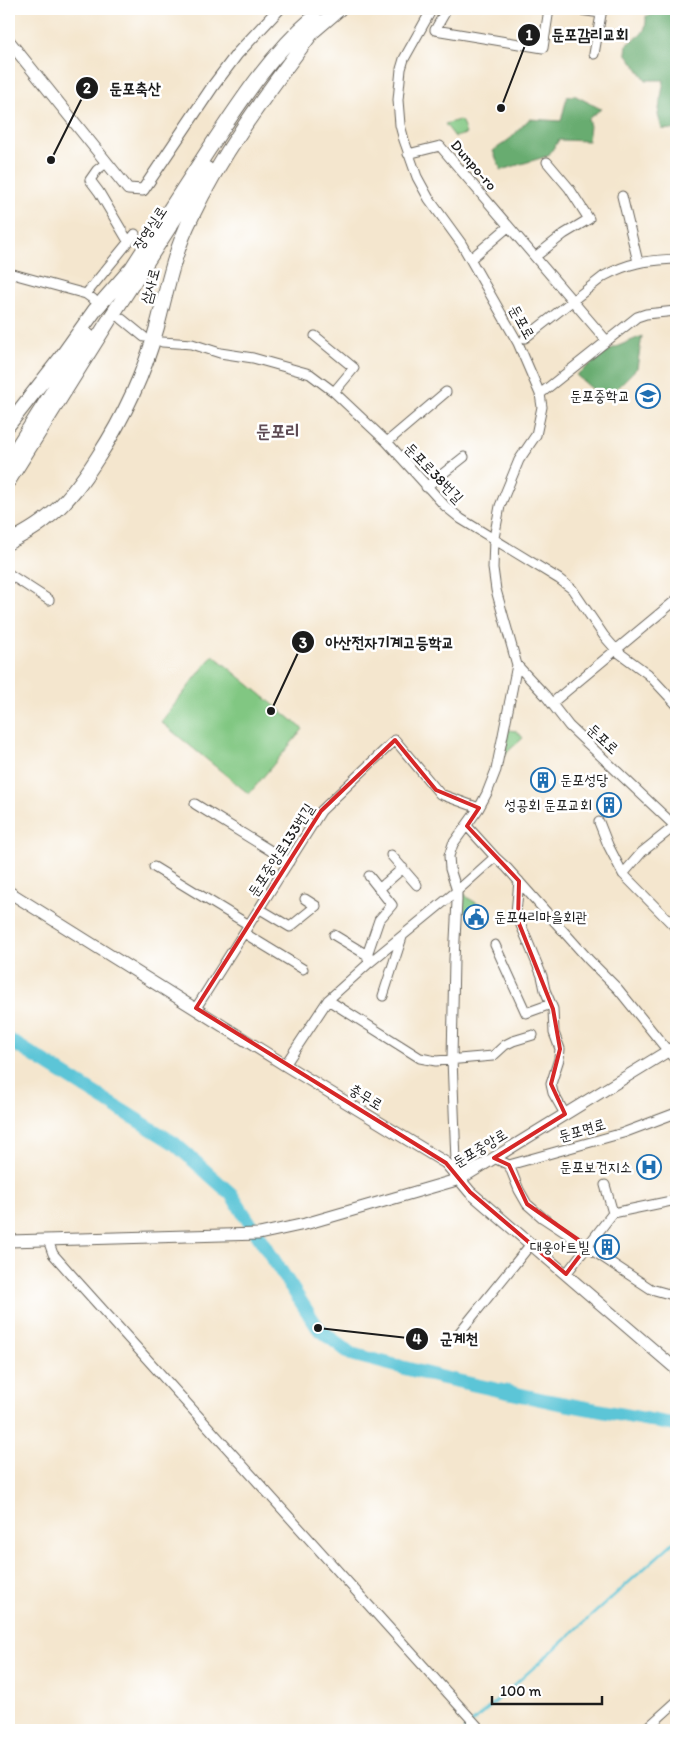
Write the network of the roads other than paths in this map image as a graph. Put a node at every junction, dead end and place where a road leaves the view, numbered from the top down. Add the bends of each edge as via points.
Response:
1 (279, 9) edge
2 (324, 9) edge
3 (339, 9) edge
4 (432, 9) edge
5 (447, 9) edge
6 (549, 9) edge
7 (573, 9) edge
8 (601, 11) edge
9 (316, 27) junction
10 (9, 41) edge
11 (594, 54) dead end
12 (408, 154) junction
13 (547, 162) dead end
14 (106, 163) junction
15 (622, 196) dead end
16 (508, 227) junction
17 (474, 256) dead end
18 (535, 257) junction
19 (676, 260) edge
20 (638, 262) junction
21 (130, 270) junction
22 (9, 273) edge
23 (573, 300) junction
24 (676, 311) edge
25 (122, 318) dead end
26 (315, 336) dead end
27 (144, 337) dead end
28 (525, 338) dead end
29 (606, 340) junction
30 (162, 342) dead end
31 (334, 392) junction
32 (446, 392) dead end
33 (540, 394) junction
34 (9, 424) edge
35 (387, 442) junction
36 (464, 457) dead end
37 (9, 460) edge
38 (9, 480) edge
39 (426, 487) junction
40 (494, 538) junction
41 (9, 542) edge
42 (9, 574) edge
43 (49, 600) dead end
44 (676, 600) edge
45 (616, 650) junction
46 (517, 665) junction
47 (552, 703) junction
48 (676, 704) edge
49 (195, 804) dead end
50 (478, 808) junction
51 (599, 822) dead end
52 (467, 826) junction
53 (676, 826) edge
54 (391, 856) dead end
55 (495, 857) junction
56 (289, 862) junction
57 (154, 866) dead end
58 (403, 868) junction
59 (623, 874) junction
60 (369, 876) dead end
61 (519, 881) junction
62 (417, 885) dead end
63 (380, 889) junction
64 (457, 891) junction
65 (9, 892) edge
66 (305, 899) dead end
67 (260, 909) junction
68 (676, 928) edge
69 (247, 929) junction
70 (334, 935) dead end
71 (403, 935) junction
72 (495, 945) dead end
73 (368, 959) junction
74 (303, 969) dead end
75 (383, 996) dead end
76 (328, 1000) junction
77 (551, 1004) junction
78 (196, 1008) junction
79 (533, 1035) dead end
80 (672, 1048) edge
81 (452, 1059) junction
82 (676, 1061) edge
83 (285, 1065) junction
84 (676, 1113) edge
85 (565, 1114) junction
86 (494, 1158) junction
87 (509, 1165) junction
88 (460, 1179) junction
89 (604, 1185) dead end
90 (676, 1200) edge
91 (613, 1213) junction
92 (48, 1240) junction
93 (9, 1241) edge
94 (531, 1244) junction
95 (587, 1246) junction
96 (566, 1274) junction
97 (676, 1296) edge
98 (455, 1338) dead end
99 (676, 1369) edge
100 (676, 1702) edge
101 (481, 1729) edge
102 (645, 1730) edge

1 - 14 street via 237,54 143,190 128,189
2 - 21 highway, 장영실로 via 285,46 246,94
3 - 9 highway, 장영실로
4 - 12 street, 둔포로 via 401,69 400,125
5 - 6 street via 435,30 543,48
7 - 8 street
8 - 11 street
9 - 38 highway, 장영실로 via 248,105
9 - 41 highway, 삼사로 via 256,108 191,216 176,254 135,390 116,428 86,477 63,503 48,518
10 - 14 street
12 - 16 street, Dunpo-ro via 440,146
12 - 33 street, 둔포로 via 429,199 461,243 518,343
13 - 18 street via 569,188 588,219
14 - 22 street via 90,180 131,238 90,297
15 - 20 street
16 - 17 street
16 - 18 street, Dunpo-ro
18 - 23 street, Dunpo-ro
19 - 20 street
20 - 23 street via 604,276
21 - 34 highway
21 - 37 highway, 장영실로
23 - 28 street
23 - 29 street, Dunpo-ro
24 - 29 street via 637,317
25 - 27 street
26 - 31 street via 354,368
29 - 33 street
30 - 31 street, 둔포로38번길 via 192,344 310,374
31 - 35 street, 둔포로38번길
32 - 35 street
33 - 40 street, 둔포로 via 542,407 536,435 508,485
35 - 39 street, 둔포로38번길
36 - 39 street
39 - 40 street, 둔포로38번길 via 461,519
40 - 45 street, 둔포로38번길 via 572,589
40 - 46 street, 둔포로 via 496,590
42 - 43 street
44 - 45 street
45 - 47 street
45 - 48 street, 둔포로38번길 via 648,674
46 - 47 street, 둔포로
46 - 50 street, 둔포로 via 496,770
47 - 53 street, 둔포로 via 569,726
49 - 56 street
50 - 52 street, 둔포로
50 - 56 street, 둔포중앙로133번길 via 440,794 395,740 321,812
51 - 59 street
52 - 55 street
52 - 64 street, 둔포로 via 453,844 449,856
53 - 59 street via 657,839
54 - 58 street
55 - 61 street
55 - 64 street
56 - 67 street, 둔포중앙로133번길
57 - 69 street
58 - 62 street
58 - 63 street
59 - 68 street
60 - 63 street
61 - 77 street via 518,921
61 - 80 street
63 - 73 street via 392,905 379,920
64 - 71 street
64 - 81 street, 둔포로
65 - 78 street, 충무로
66 - 67 street via 316,906 290,927
67 - 69 street, 둔포중앙로133번길
69 - 74 street
69 - 78 street, 둔포중앙로133번길
70 - 73 street
71 - 73 street
71 - 75 street
72 - 77 street via 526,1013
73 - 76 street
76 - 81 street via 420,1058
76 - 83 street
77 - 85 street via 554,1033 560,1049 551,1084
78 - 83 street, 충무로
79 - 81 street via 513,1040 494,1056
80 - 82 street
80 - 85 street, 둔포중앙로
81 - 88 street, 둔포로 via 456,1161
83 - 88 street, 충무로 via 446,1163
84 - 87 street, 둔포면로 via 630,1131
85 - 86 street, 둔포중앙로
86 - 87 street
86 - 88 street, 둔포중앙로
87 - 95 street via 527,1204
88 - 92 street, 둔포중앙로 via 278,1231
88 - 94 street, 충무로 via 470,1192
89 - 91 street
90 - 91 street
91 - 95 street
92 - 93 street, 둔포중앙로
92 - 101 street via 53,1254
94 - 96 street, 충무로
94 - 98 street
95 - 96 street
95 - 97 street via 651,1289
96 - 99 street, 충무로
100 - 102 street

